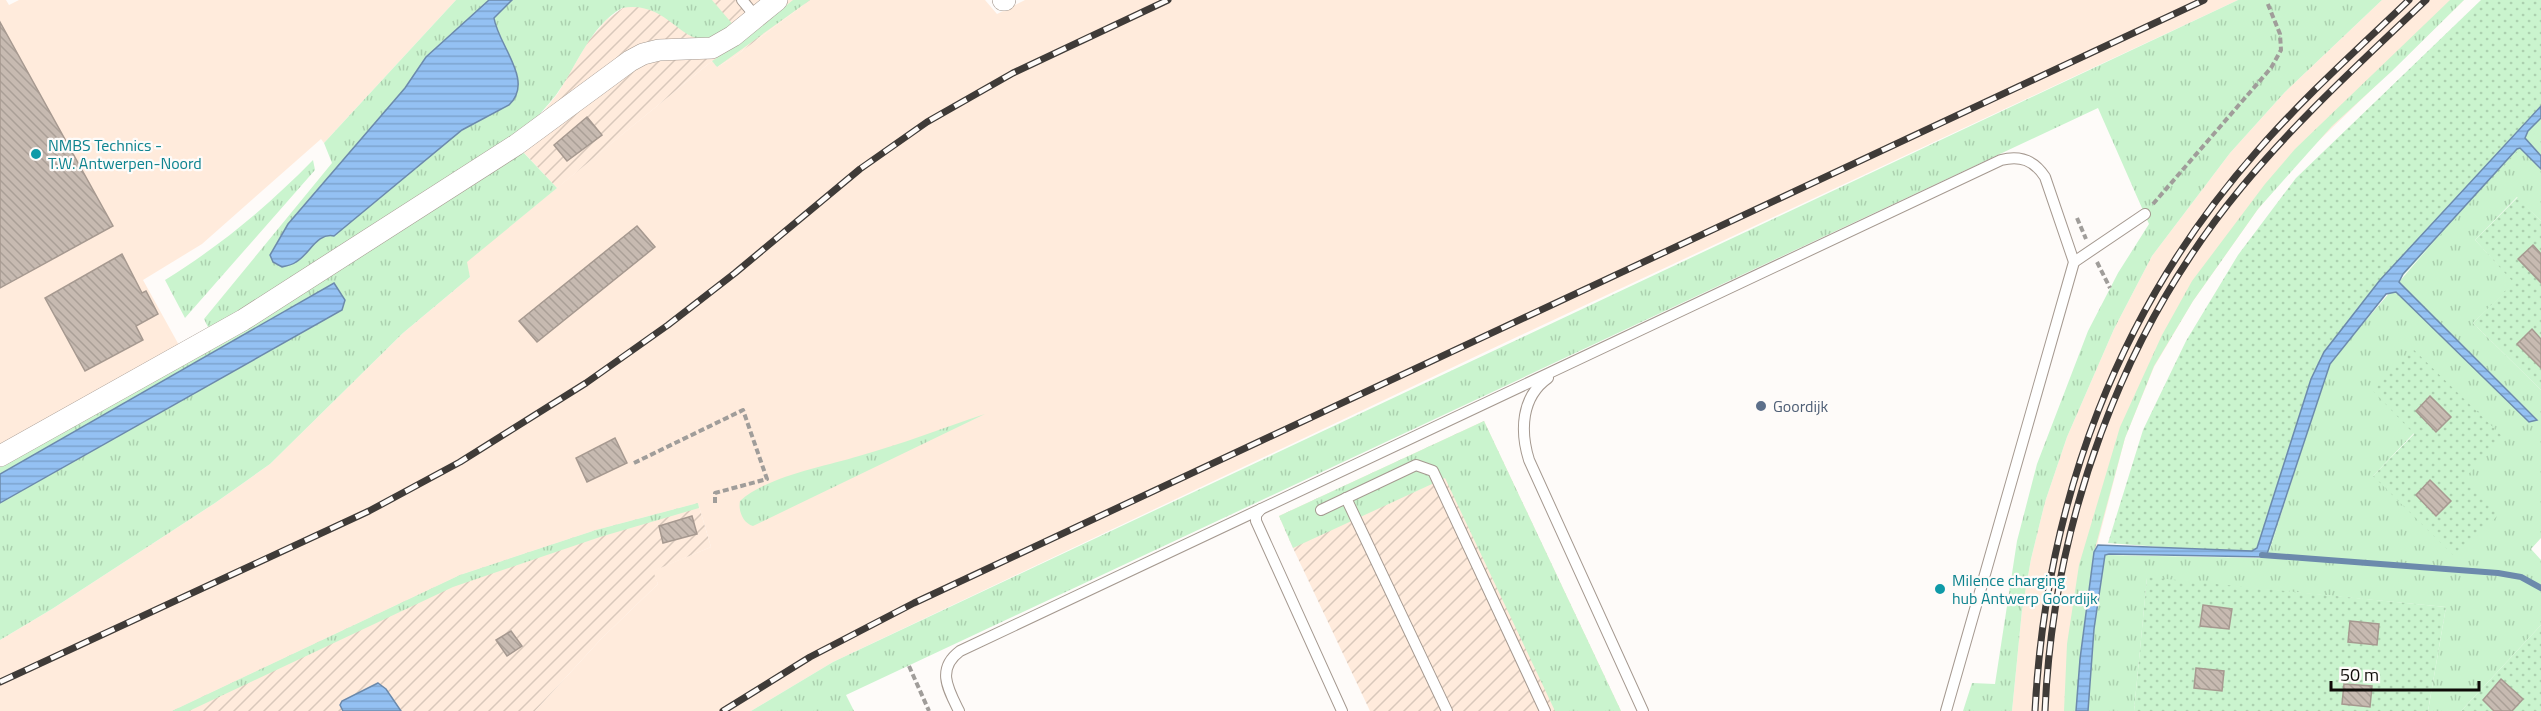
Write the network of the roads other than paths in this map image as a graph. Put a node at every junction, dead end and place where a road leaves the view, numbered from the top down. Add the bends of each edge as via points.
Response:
1 (742, 0) edge
2 (777, 0) edge
3 (756, 17) junction
4 (2145, 214) road end
5 (2074, 262) junction
6 (1560, 369) junction
7 (0, 456) edge
8 (1346, 498) junction
9 (1261, 509) junction
10 (1321, 510) dead end
11 (959, 711) edge
12 (1342, 711) edge
13 (1448, 711) edge
14 (1545, 711) edge
15 (1643, 711) edge
16 (1946, 711) edge

1 - 3 lane
2 - 3 street
3 - 7 street via 712,48 659,50 630,61 539,130 243,320
4 - 5 lane
5 - 6 lane via 2045,177 2031,162 2011,157
5 - 16 lane
6 - 9 lane
6 - 15 lane via 1543,381 1531,398 1523,418 1523,439
8 - 10 lane
8 - 13 lane
8 - 14 lane via 1416,465 1433,471
9 - 11 lane via 960,651 952,657 945,673 945,682
9 - 12 lane via 1256,521

